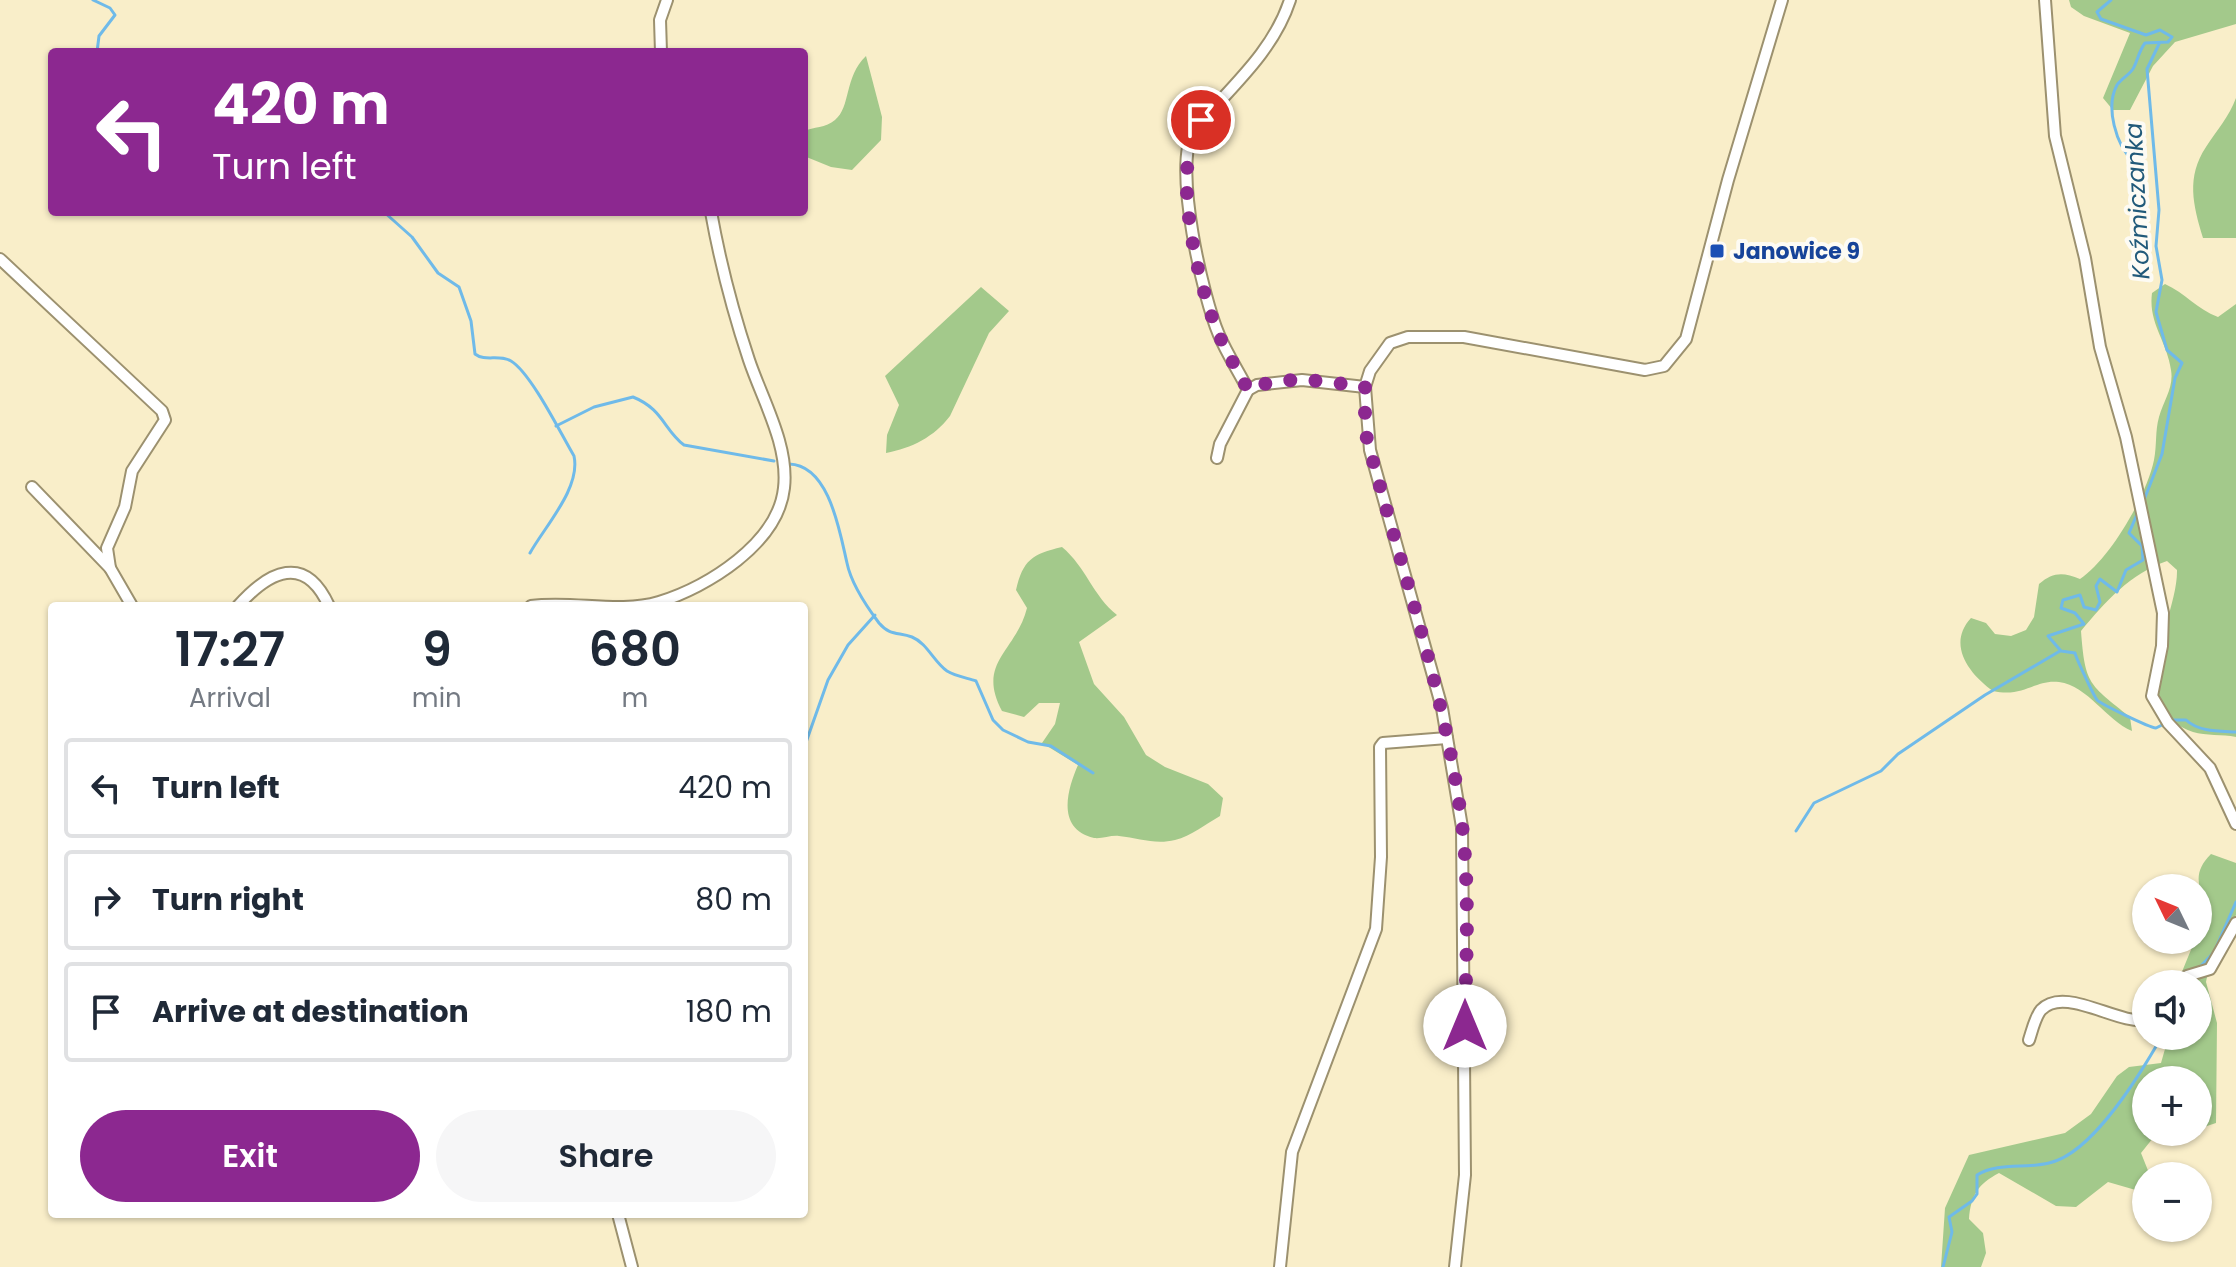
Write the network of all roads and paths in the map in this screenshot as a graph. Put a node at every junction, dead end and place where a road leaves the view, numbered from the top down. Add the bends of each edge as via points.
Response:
1 (667, 0) edge
2 (1290, 0) edge
3 (1782, 0) edge
4 (2045, 0) edge
5 (661, 48) edge
6 (712, 216) edge
7 (0, 259) edge
8 (1365, 387) junction
9 (1248, 390) junction
10 (1217, 458) dead end
11 (32, 487) dead end
12 (110, 568) junction
13 (130, 602) edge
14 (243, 602) edge
15 (327, 602) edge
16 (659, 602) edge
17 (1447, 738) junction
18 (2236, 824) edge
19 (2236, 923) edge
20 (2208, 970) edge
21 (2132, 1017) edge
22 (2029, 1040) dead end
23 (619, 1218) edge
24 (632, 1267) edge
25 (1280, 1267) edge
26 (1455, 1267) edge

1 - 5 street via 660,20
2 - 9 street via 1263,53 1201,120 1188,148 1191,228 1204,284 1219,334
3 - 8 street via 1686,339 1664,366 1645,370 1464,337 1408,337 1390,343
4 - 18 street via 2055,136 2163,613 2152,696 2168,723 2210,768
6 - 16 street via 744,344 784,466 784,490 759,539 725,569
7 - 12 street via 162,411 165,420 132,471 122,515 107,548
8 - 9 street via 1302,380
8 - 17 street via 1365,431
9 - 10 street
11 - 12 street
12 - 13 street
14 - 15 street via 273,575 298,573 309,576
17 - 25 street via 1380,747 1376,929 1292,1152
17 - 26 street via 1462,827 1465,887 1465,1207
19 - 20 street
21 - 22 street via 2066,1001 2051,1003 2041,1010
23 - 24 street

